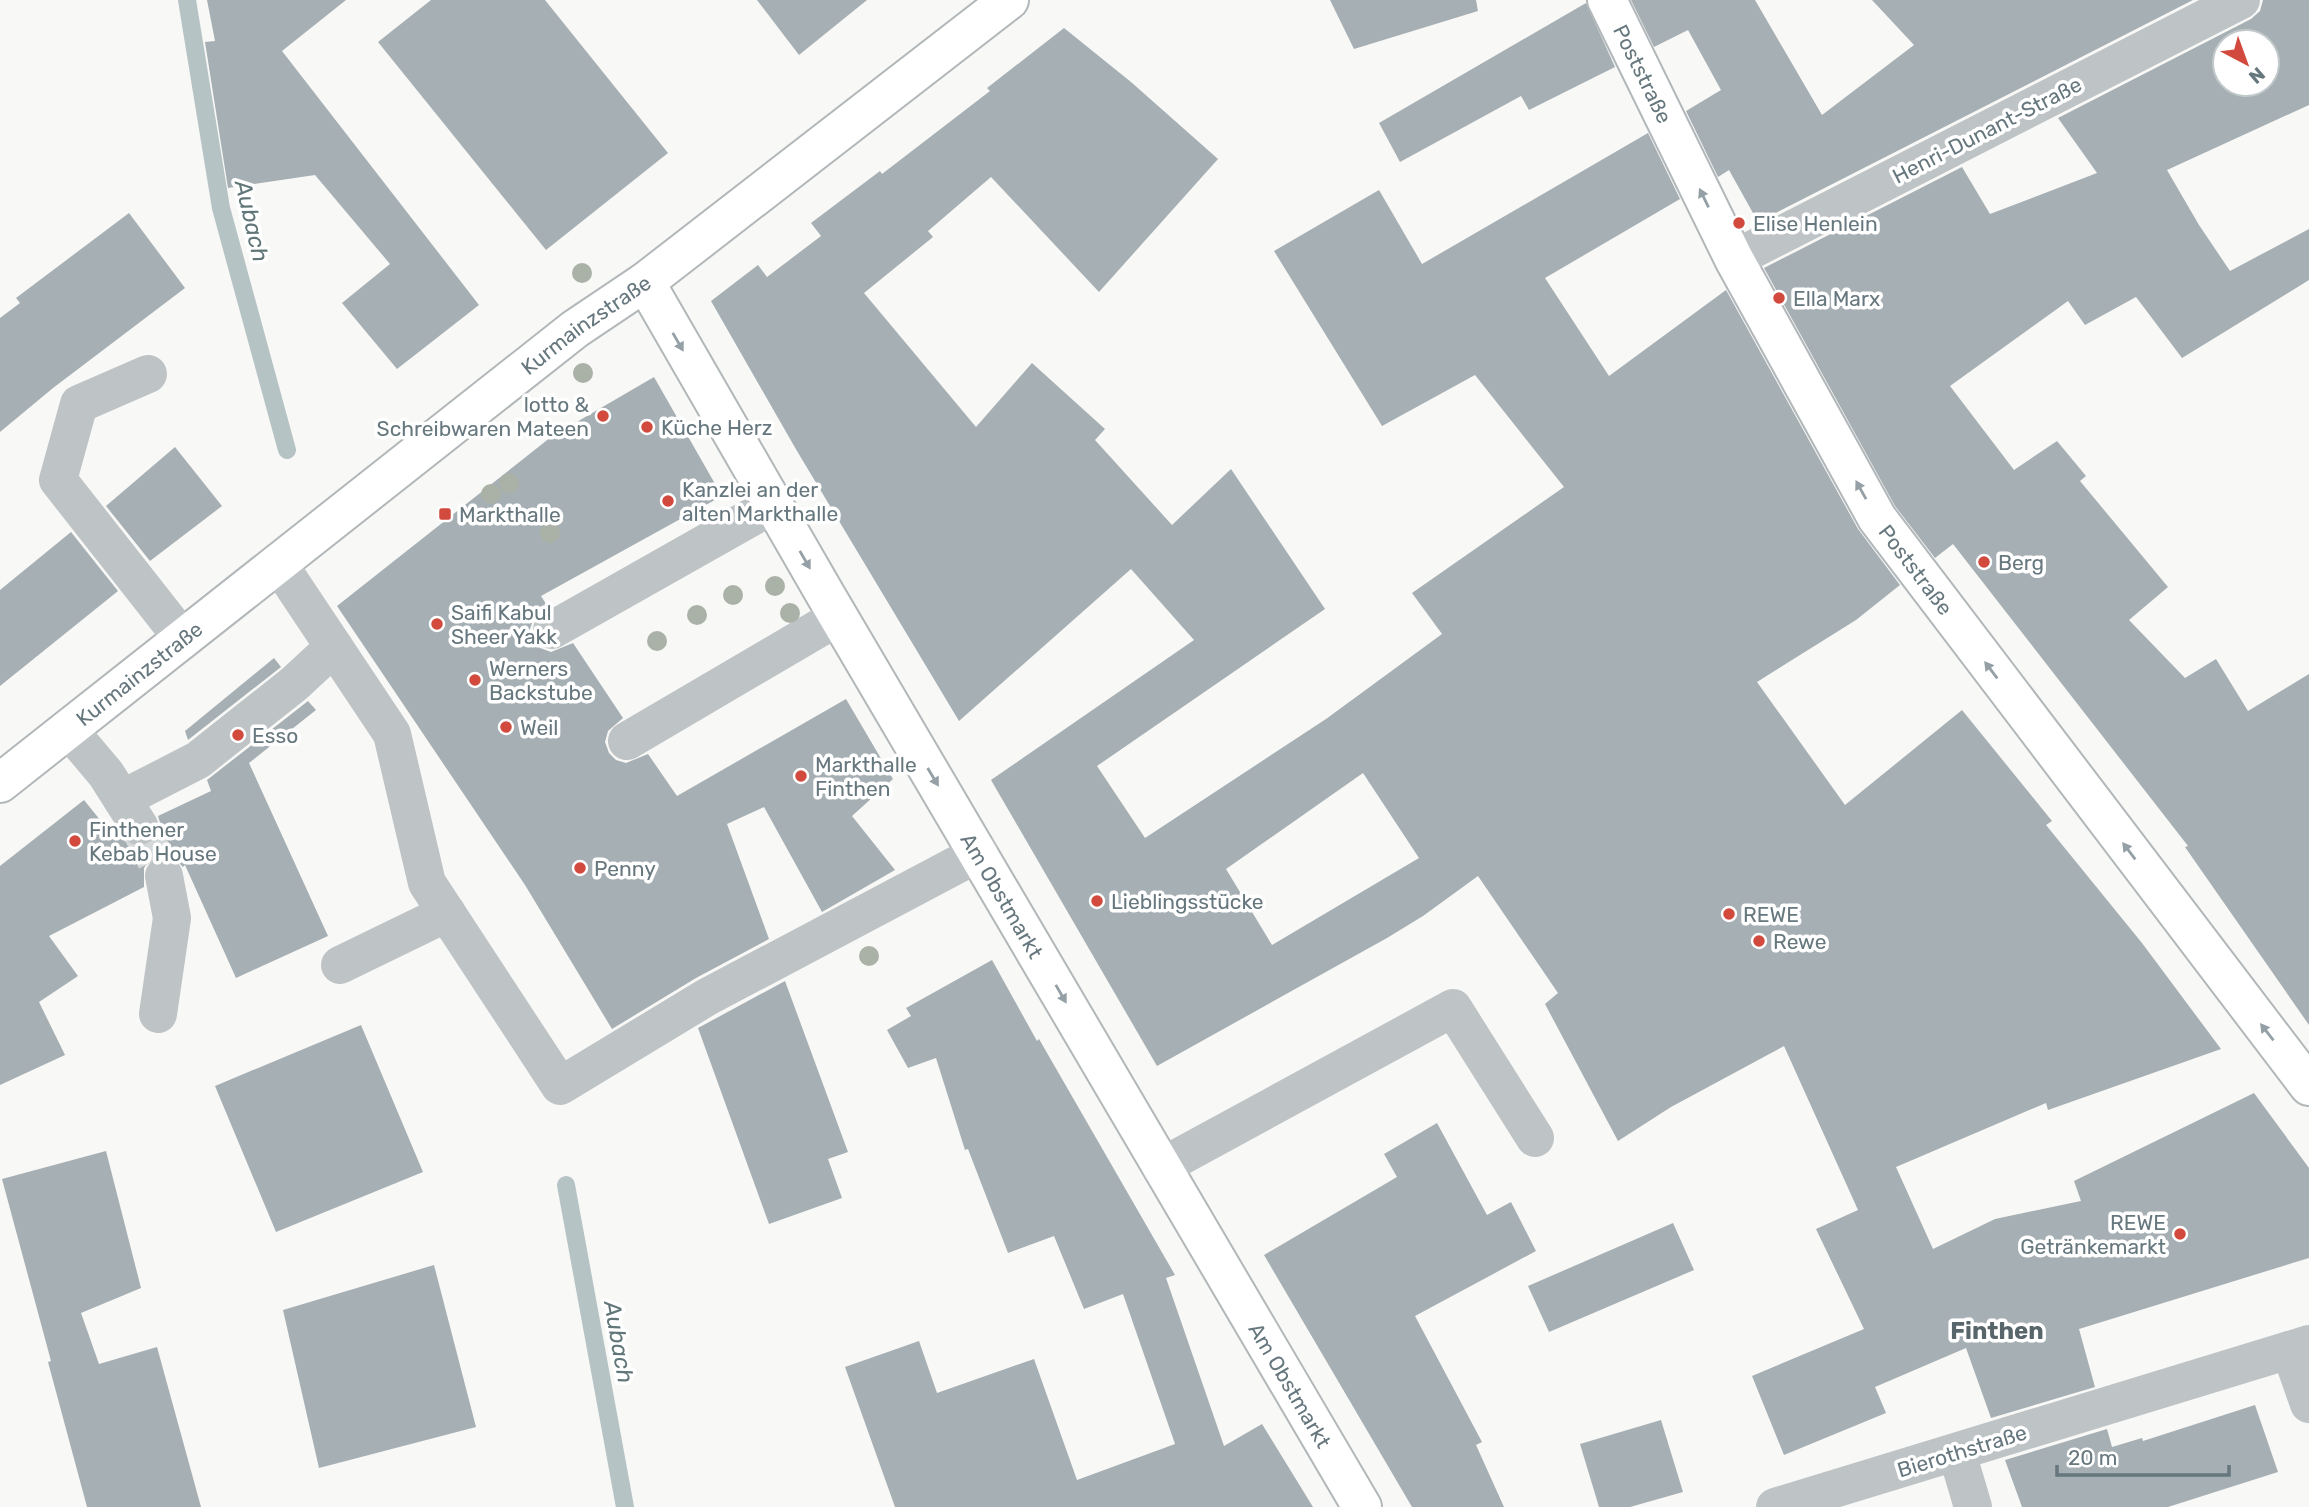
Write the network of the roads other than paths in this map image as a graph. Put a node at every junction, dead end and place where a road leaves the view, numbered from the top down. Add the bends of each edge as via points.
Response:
1 (1009, 0) edge
2 (1607, 0) edge
3 (2241, 0) edge
4 (1734, 260) junction
5 (645, 282) junction
6 (148, 374) dead end
7 (773, 505) junction
8 (278, 563) junction
9 (838, 617) junction
10 (552, 630) dead end
11 (183, 639) junction
12 (334, 647) junction
13 (68, 729) junction
14 (626, 741) dead end
15 (0, 783) edge
16 (979, 853) junction
17 (164, 876) tunnel mouth
18 (447, 914) junction
19 (340, 965) dead end
20 (158, 1014) dead end
21 (2309, 1086) edge
22 (1535, 1138) dead end
23 (1161, 1167) junction
24 (2299, 1347) edge
25 (2309, 1404) edge
26 (1957, 1453) junction
27 (1362, 1507) edge
28 (1775, 1507) edge
29 (1973, 1507) edge

1 - 5 main road, Kurmainzstraße
4 -> 2 main road, Poststraße
3 - 4 street, Henri-Dunant-Straße
21 -> 4 main road, Poststraße via 1877,518
5 -> 7 main road, Am Obstmarkt
5 - 8 main road, Kurmainzstraße via 575,329
6 - 11 street via 79,404 58,480
7 -> 9 main road, Am Obstmarkt
7 - 10 street
8 - 11 main road, Kurmainzstraße
8 - 12 street
9 - 14 street
9 -> 16 main road, Am Obstmarkt
11 - 13 main road, Kurmainzstraße
12 - 13 street via 131,812
12 - 18 street via 392,734 427,883
13 - 15 main road, Kurmainzstraße
16 - 18 street via 707,997 560,1086
16 -> 23 main road, Am Obstmarkt
17 - 20 street via 172,918
18 - 19 street
22 - 23 street via 1453,1008
23 - 27 main road, Am Obstmarkt
24 - 25 street
24 - 26 street, Bierothstraße
26 - 28 street, Bierothstraße
26 - 29 street

